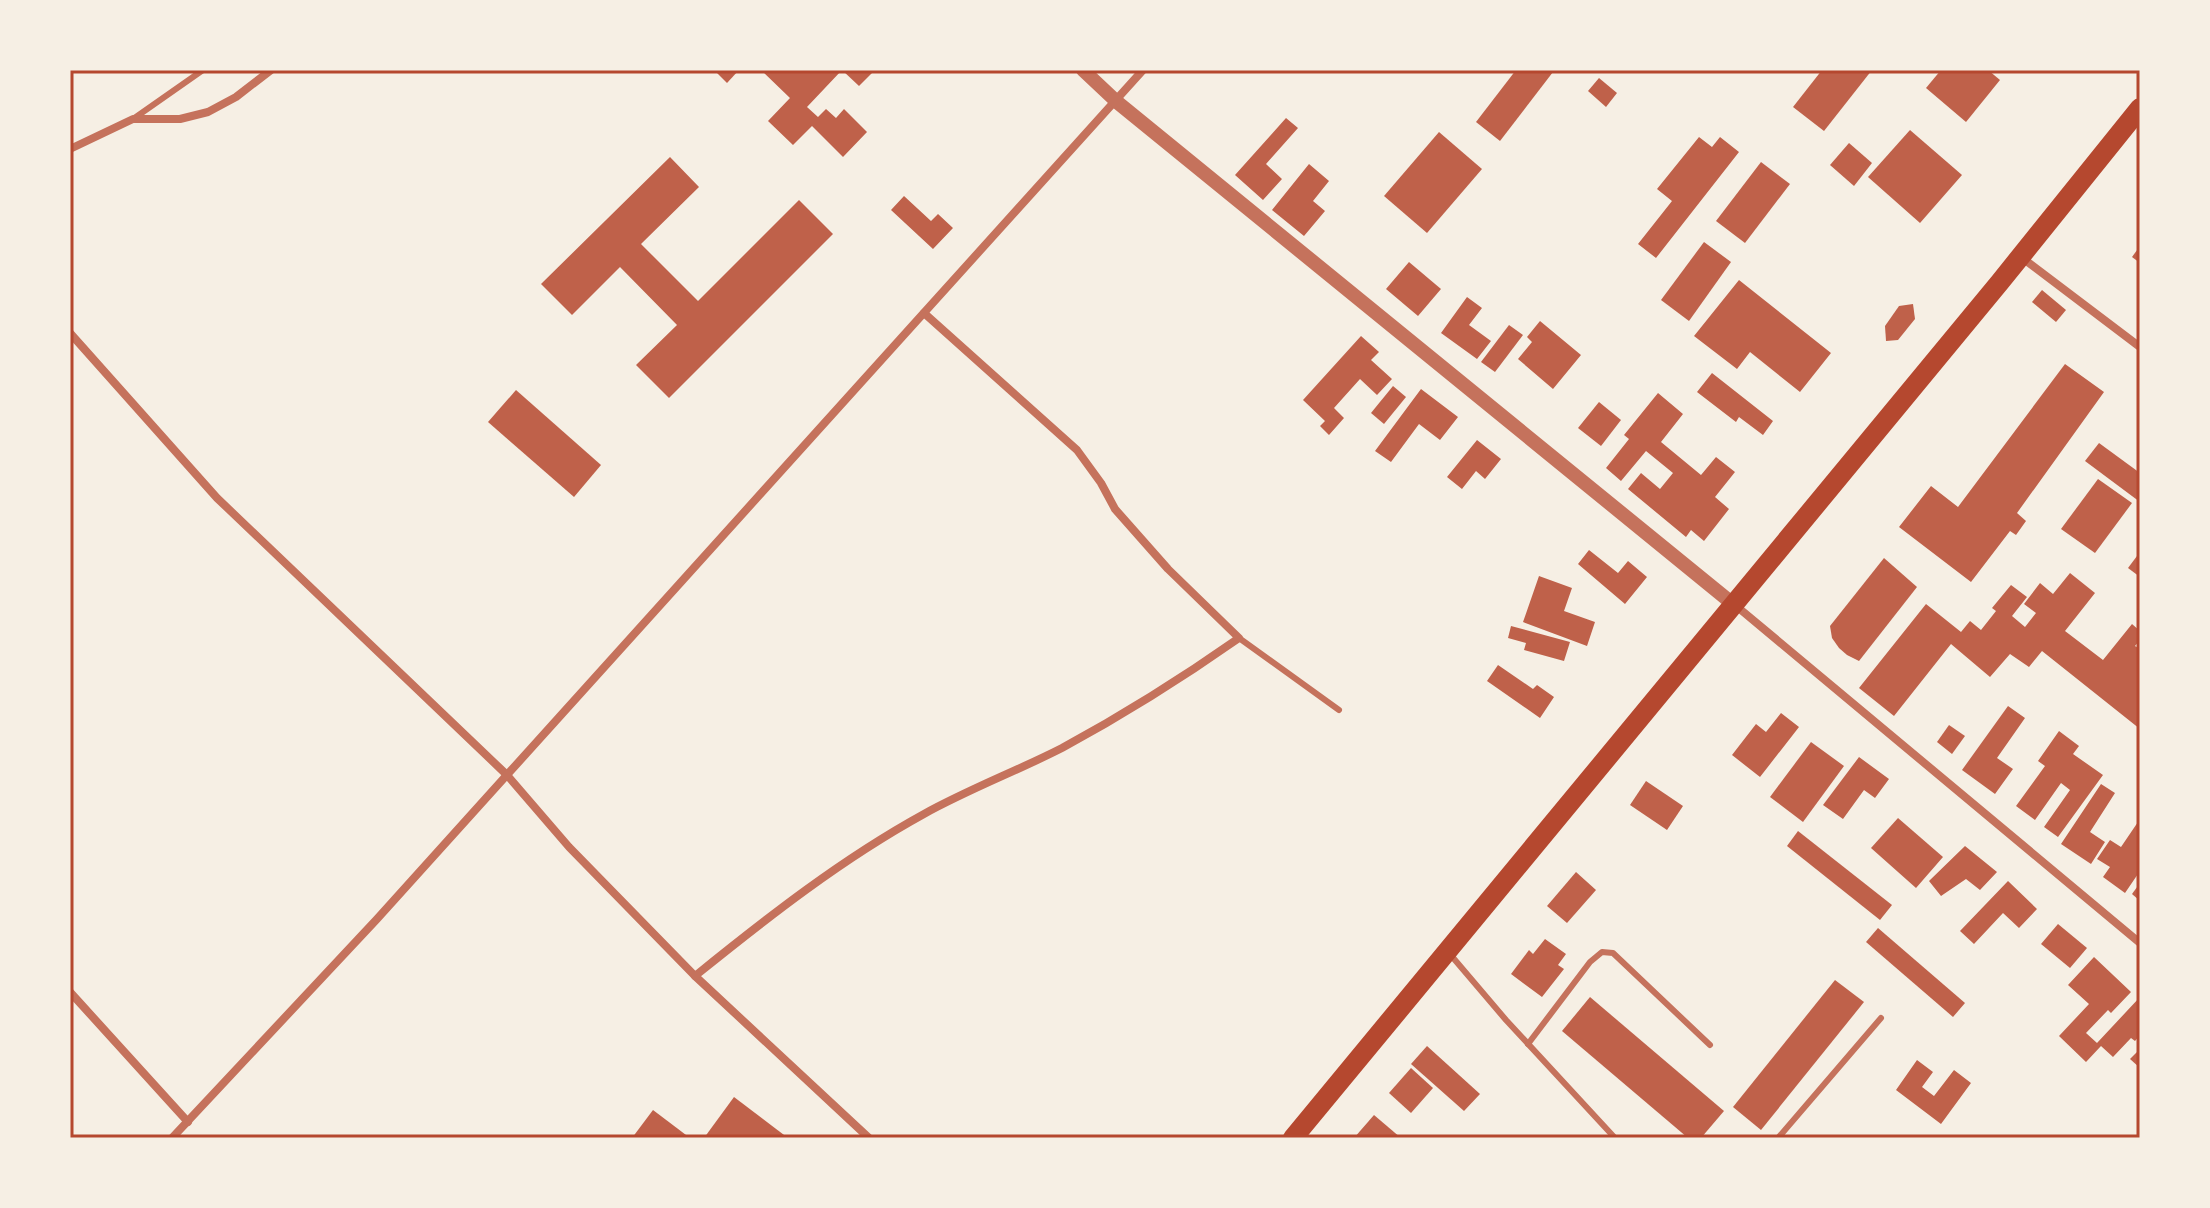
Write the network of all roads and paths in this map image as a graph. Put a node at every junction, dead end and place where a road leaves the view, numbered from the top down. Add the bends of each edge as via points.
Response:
1 (203, 70) edge
2 (271, 70) edge
3 (1083, 70) edge
4 (1143, 70) edge
5 (1117, 102) junction
6 (2140, 108) edge
7 (133, 119) junction
8 (70, 149) edge
9 (2020, 256) junction
10 (924, 313) junction
11 (70, 333) edge
12 (2140, 347) edge
13 (1733, 604) junction
14 (1239, 638) junction
15 (1339, 710) dead end
16 (507, 775) junction
17 (2140, 943) edge
18 (1447, 951) junction
19 (695, 976) junction
20 (70, 992) edge
21 (1881, 1018) dead end
22 (1528, 1044) junction
23 (1710, 1045) dead end
24 (188, 1122) junction
25 (172, 1138) edge
26 (869, 1138) edge
27 (1293, 1138) edge
28 (1615, 1138) edge
29 (1778, 1138) edge

1 - 7 lane
2 - 7 street via 208,112 180,119
3 - 5 street
4 - 5 street
5 - 10 street
5 - 13 street
6 - 9 main road
7 - 8 street
9 - 12 street
9 - 13 main road
10 - 14 street via 1077,450 1115,509
10 - 16 street
11 - 16 street via 217,498
13 - 17 street
13 - 18 main road
14 - 15 lane
14 - 19 street via 1179,680 1063,747 878,841 778,909
16 - 19 street
16 - 24 street
18 - 22 lane
18 - 27 main road
19 - 26 street
20 - 24 street
21 - 29 lane
22 - 23 lane via 1602,952 1613,953
22 - 28 lane
24 - 25 street

